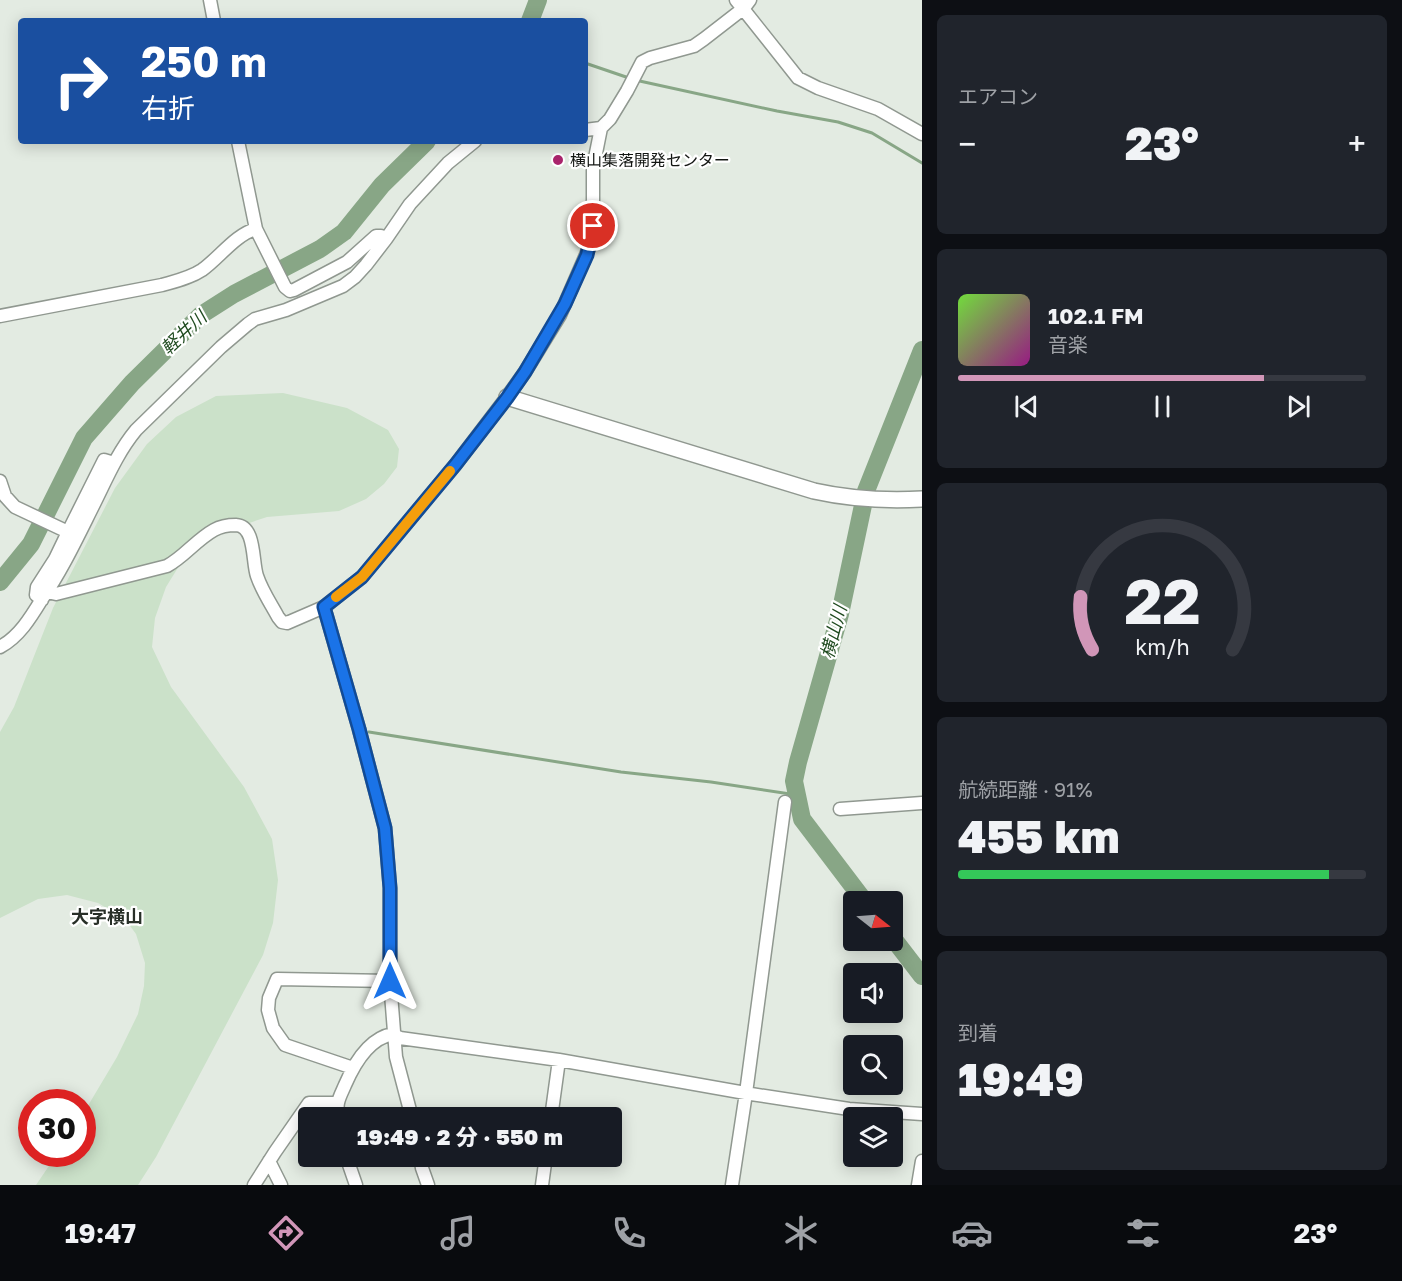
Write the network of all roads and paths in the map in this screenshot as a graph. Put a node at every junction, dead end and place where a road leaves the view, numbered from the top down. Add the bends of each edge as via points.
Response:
1 (210, 0) edge
2 (743, 3) edge
3 (213, 18) edge
4 (601, 128) junction
5 (588, 130) edge
6 (922, 134) edge
7 (239, 144) edge
8 (471, 144) edge
9 (256, 229) junction
10 (386, 239) junction
11 (0, 316) edge
12 (507, 398) junction
13 (114, 463) junction
14 (0, 481) edge
15 (922, 500) edge
16 (63, 530) junction
17 (45, 596) junction
18 (324, 607) junction
19 (0, 647) edge
20 (784, 802) dead end
21 (922, 803) edge
22 (840, 808) dead end
23 (390, 981) junction
24 (393, 1034) junction
25 (559, 1060) junction
26 (353, 1068) junction
27 (746, 1093) junction
28 (338, 1102) junction
29 (338, 1107) edge
30 (409, 1107) edge
31 (553, 1107) edge
32 (921, 1115) edge
33 (269, 1161) junction
34 (922, 1161) edge
35 (350, 1167) edge
36 (422, 1167) edge
37 (544, 1167) edge
38 (254, 1185) edge
39 (281, 1185) edge
40 (356, 1185) edge
41 (428, 1185) edge
42 (542, 1185) edge
43 (732, 1185) edge
44 (918, 1185) edge

1 - 3 street
2 - 4 street via 694,46 642,62
2 - 6 street via 798,78 878,109
4 - 5 street
4 - 12 street via 593,168 593,226 587,255 560,315
7 - 9 street
8 - 10 street via 447,163 410,204
9 - 10 street via 290,291 347,262 376,236
9 - 11 street via 187,278
10 - 13 street via 343,286 248,324 136,430
12 - 15 street via 814,491 856,499
12 - 18 street via 362,577
13 - 16 street via 104,460
13 - 17 street
14 - 16 street via 15,507
16 - 17 street via 55,559 37,587 36,595
17 - 18 street via 166,566 215,529 240,525 250,537 258,579 282,622
17 - 19 street via 10,642
18 - 23 street via 385,828 390,888
20 - 27 street
21 - 22 street
23 - 24 street
23 - 26 street via 277,979 273,988 268,1010 273,1028 285,1045
24 - 25 street
24 - 26 street via 374,1042
24 - 30 street
25 - 27 street
25 - 31 street
26 - 28 street
27 - 32 street via 849,1109
27 - 43 street
28 - 29 street
28 - 33 street via 309,1103
33 - 38 street
33 - 39 street
34 - 44 street
35 - 40 street
36 - 41 street
37 - 42 street

